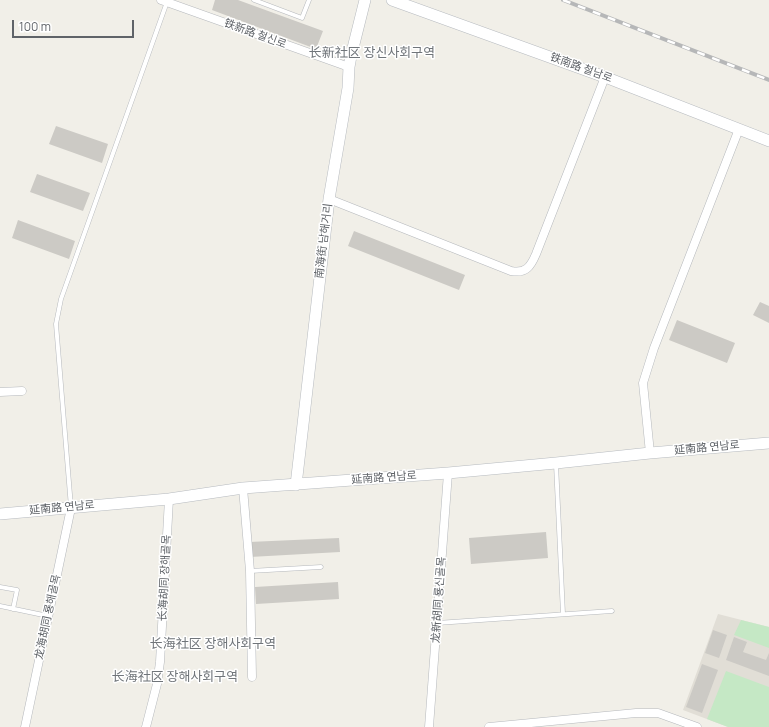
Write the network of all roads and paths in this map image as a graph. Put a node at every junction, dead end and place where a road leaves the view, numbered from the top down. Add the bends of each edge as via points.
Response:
1 (254, 0) edge
2 (309, 0) edge
3 (365, 0) edge
4 (392, 0) edge
5 (164, 1) edge
6 (349, 67) junction
7 (605, 77) junction
8 (738, 129) junction
9 (769, 141) edge
10 (329, 199) junction
11 (22, 390) dead end
12 (0, 392) edge
13 (769, 443) edge
14 (650, 453) junction
15 (556, 464) junction
16 (448, 473) junction
17 (296, 484) junction
18 (243, 488) junction
19 (169, 500) junction
20 (71, 508) junction
21 (0, 514) edge
22 (322, 567) dead end
23 (250, 571) junction
24 (0, 587) edge
25 (0, 606) edge
26 (13, 609) junction
27 (612, 611) dead end
28 (563, 614) junction
29 (48, 616) junction
30 (437, 623) junction
31 (252, 677) dead end
32 (25, 727) edge
33 (146, 727) edge
34 (430, 727) edge
35 (488, 727) edge
36 (697, 727) edge

1 - 2 lane via 302,18
3 - 6 street, 南海街 남해거리
4 - 7 street, 铁南路 철남로
5 - 6 street, 铁新路 철신로
5 - 20 lane via 57,312
6 - 10 street, 南海街 남해거리 via 348,88
7 - 8 street, 铁南路 철남로
7 - 10 street via 536,254 529,268 523,271 511,271
8 - 9 street, 铁南路 철남로
8 - 14 street via 643,383
10 - 17 street, 南海街 남해거리
11 - 12 street
13 - 14 street, 延南路 연남로
14 - 15 street, 延南路 연남로
15 - 16 street, 延南路 연남로
15 - 28 lane
16 - 17 street, 延南路 연남로
16 - 30 street, 龙新胡同 룡신골목
17 - 18 street, 延南路 연남로
18 - 19 street, 延南路 연남로
18 - 23 street
19 - 20 street, 延南路 연남로
19 - 33 street, 长海胡同 장해골목 via 160,662
20 - 21 street, 延南路 연남로
20 - 29 street, 龙海胡同 룡해골목
22 - 23 lane
23 - 31 street
24 - 26 lane via 17,590
25 - 26 lane
26 - 29 lane
27 - 28 lane
28 - 30 lane
29 - 32 street, 龙海胡同 룡해골목
30 - 34 street, 龙新胡同 룡신골목
35 - 36 street via 636,713 658,713

